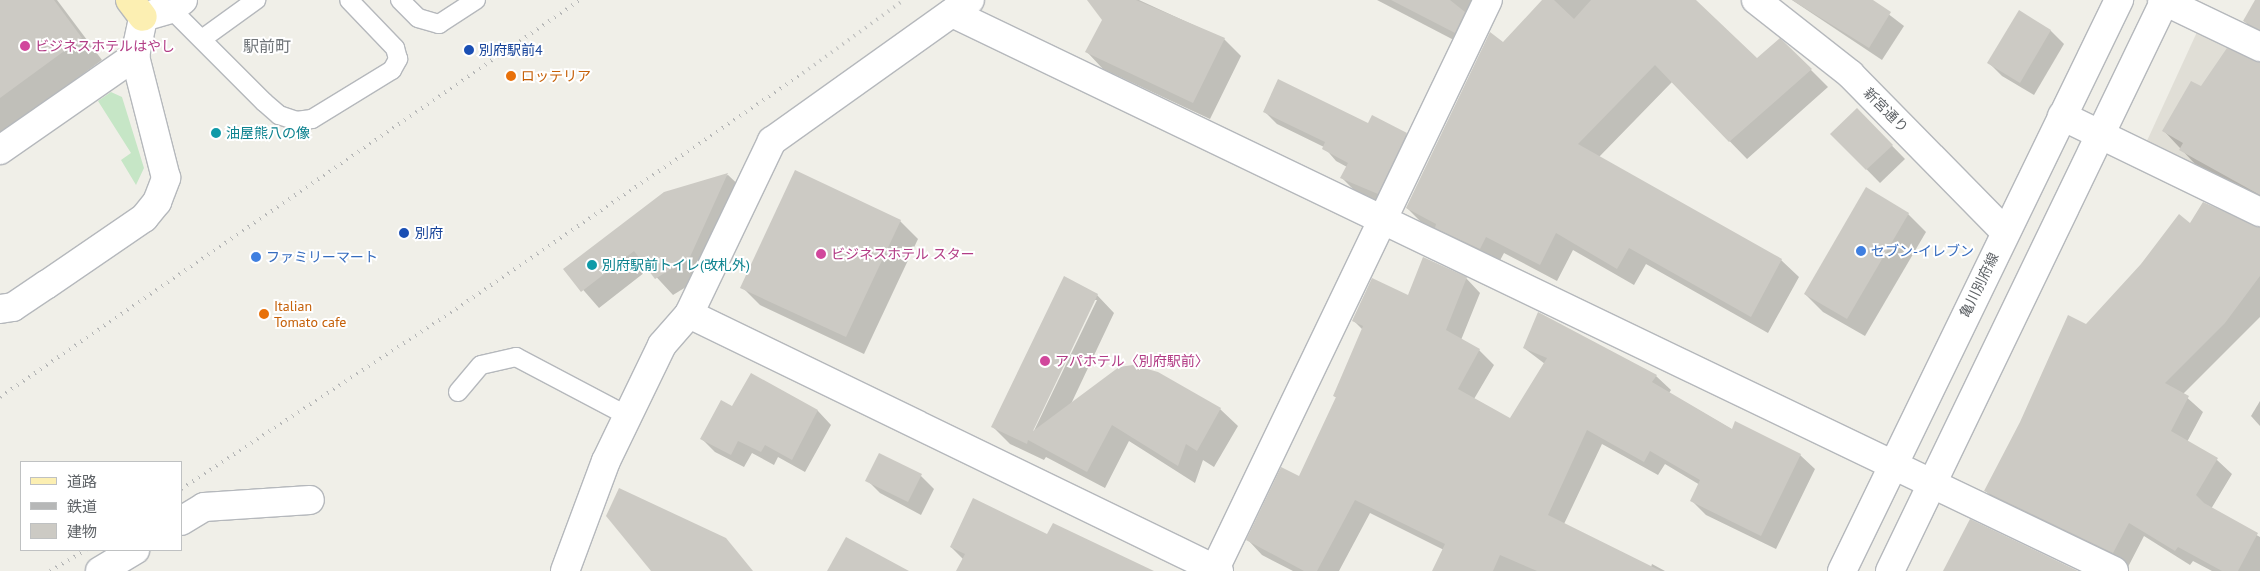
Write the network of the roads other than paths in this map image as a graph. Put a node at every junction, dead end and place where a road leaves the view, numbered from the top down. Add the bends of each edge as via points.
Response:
1 (256, 0) edge
2 (349, 0) edge
3 (400, 0) edge
4 (476, 0) edge
5 (1488, 0) edge
6 (1756, 0) edge
7 (2119, 0) edge
8 (2164, 0) edge
9 (177, 4) edge
10 (961, 7) edge
11 (137, 8) edge
12 (202, 39) junction
13 (2260, 48) edge
14 (135, 56) junction
15 (2062, 116) junction
16 (2099, 134) junction
17 (0, 150) edge
18 (2260, 212) edge
19 (1382, 219) junction
20 (2005, 232) junction
21 (0, 309) edge
22 (689, 314) junction
23 (458, 392) dead end
24 (628, 416) junction
25 (1893, 464) junction
26 (1932, 483) junction
27 (310, 500) dead end
28 (182, 520) edge
29 (133, 551) edge
30 (1216, 570) edge
31 (100, 571) edge
32 (564, 571) edge
33 (1842, 571) edge
34 (1890, 571) edge
35 (2114, 571) edge

1 - 12 lane
2 - 12 lane via 395,48 398,59 392,70 312,119 296,121 279,115
3 - 4 lane via 418,18 440,24
5 - 19 street
6 - 20 street, 新宮通り via 1850,74
7 - 15 street, 亀川別府線
8 - 13 street
8 - 16 street
9 - 11 street
9 - 12 lane
10 - 19 street
10 - 22 street via 772,140
11 - 14 street
14 - 17 street
14 - 21 street via 166,178 157,202 144,218 13,308
15 - 16 street
15 - 20 street, 亀川別府線
16 - 18 street
16 - 26 street
19 - 25 street
19 - 30 street
20 - 25 street, 亀川別府線
22 - 24 street via 662,345
22 - 30 street
23 - 24 lane via 481,365 516,357
24 - 32 street via 606,461
25 - 26 street
25 - 33 street, 亀川別府線
26 - 34 street
26 - 35 street
27 - 28 street via 204,508
29 - 31 street

